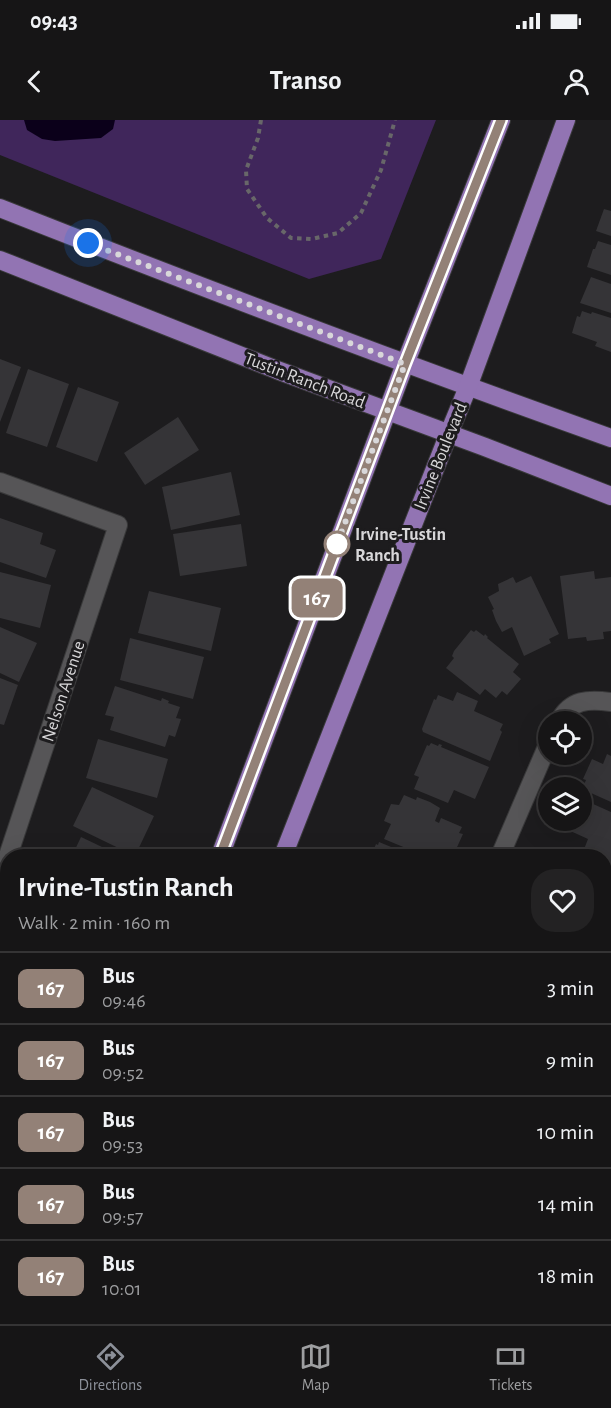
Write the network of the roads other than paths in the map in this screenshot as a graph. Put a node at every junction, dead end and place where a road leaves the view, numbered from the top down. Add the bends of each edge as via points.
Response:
1 (501, 120) edge
2 (566, 120) edge
3 (0, 208) edge
4 (0, 260) edge
5 (405, 364) junction
6 (468, 387) junction
7 (387, 410) junction
8 (448, 433) junction
9 (611, 438) edge
10 (0, 482) edge
11 (611, 496) edge
12 (611, 702) edge
13 (566, 711) edge
14 (539, 765) edge
15 (10, 849) edge
16 (223, 849) edge
17 (286, 849) edge
18 (503, 849) edge

1 - 5 main road
2 - 6 main road, Irvine Boulevard
3 - 5 main road
4 - 7 main road, Tustin Ranch Road
5 - 6 main road
5 - 7 main road
6 - 8 main road, Irvine Boulevard
6 - 9 main road
7 - 8 main road, Tustin Ranch Road
7 - 16 main road
8 - 11 main road, Tustin Ranch Road
8 - 17 main road, Irvine Boulevard
10 - 15 street, Nelson Avenue via 118,525
12 - 13 street via 577,702
14 - 18 street

